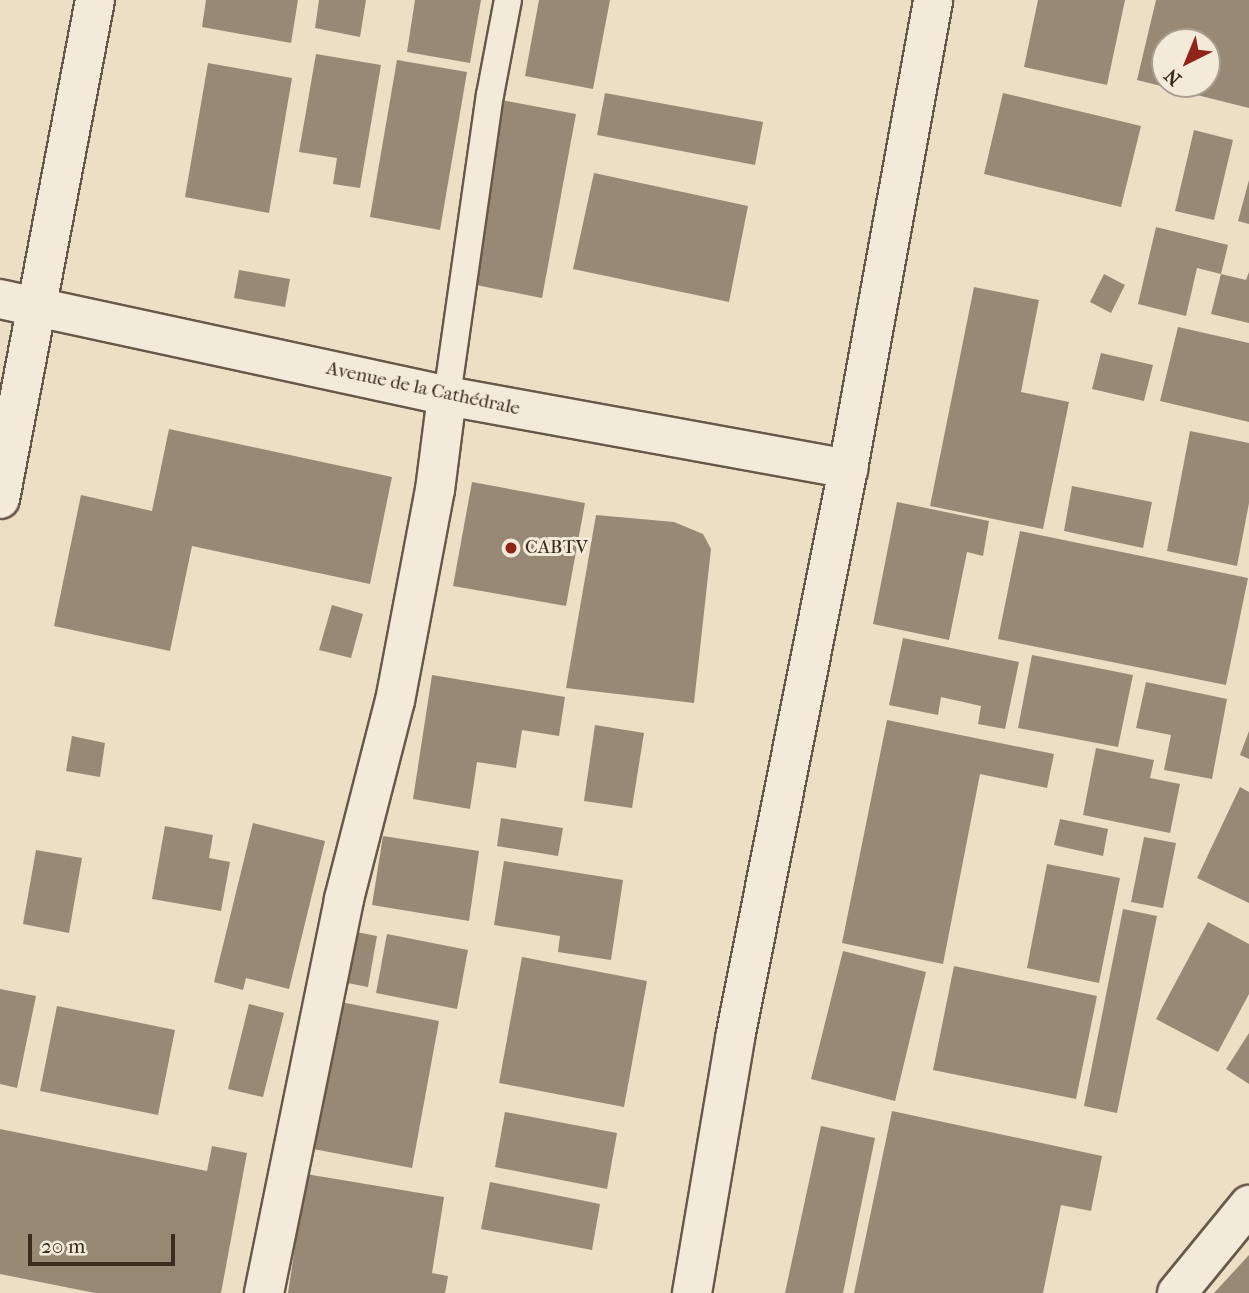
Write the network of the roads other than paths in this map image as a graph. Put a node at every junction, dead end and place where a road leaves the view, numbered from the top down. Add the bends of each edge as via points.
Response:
1 (95, 0) edge
2 (508, 0) edge
3 (933, 0) edge
4 (18, 303) edge
5 (447, 396) junction
6 (848, 469) junction
7 (0, 499) edge
8 (1249, 1205) edge
9 (264, 1293) edge
10 (692, 1293) edge
11 (1177, 1293) edge

1 - 4 street
2 - 5 lane
3 - 6 street
4 - 5 street, Avenue de la Cathédrale
4 - 7 street
5 - 6 street, Avenue de la Cathédrale
5 - 9 street via 435,490 395,701 344,899
6 - 10 street via 735,1038
8 - 11 street

